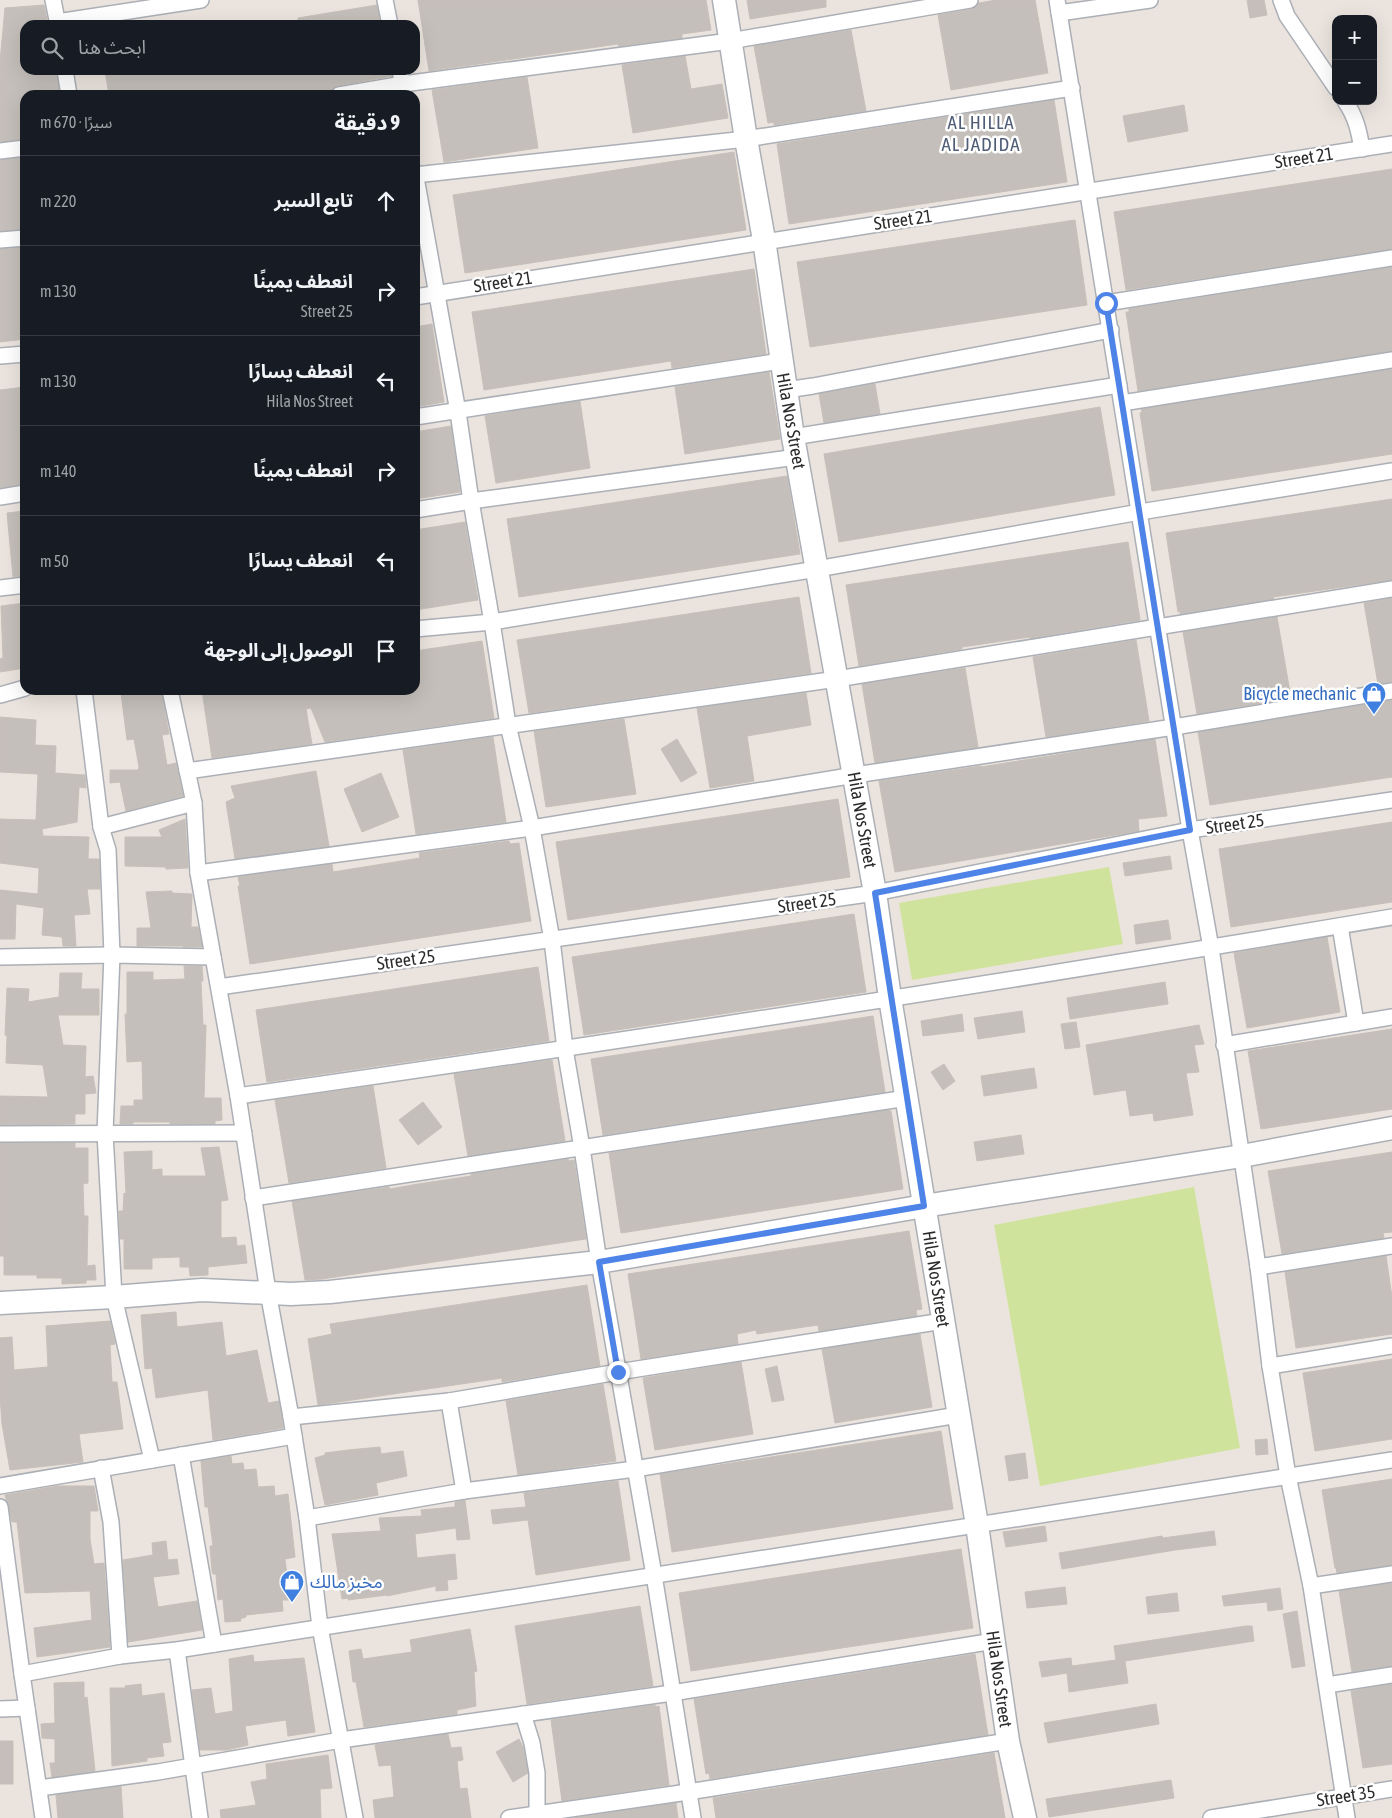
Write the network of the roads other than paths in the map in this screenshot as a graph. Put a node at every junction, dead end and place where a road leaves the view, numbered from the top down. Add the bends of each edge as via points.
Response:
1 (53, 0) edge
2 (201, 0) edge
3 (385, 0) edge
4 (724, 0) edge
5 (970, 0) edge
6 (1150, 0) edge
7 (1281, 0) edge
8 (1058, 6) edge
9 (56, 20) edge
10 (81, 20) edge
11 (389, 20) edge
12 (730, 41) junction
13 (66, 75) edge
14 (1332, 82) edge
15 (402, 83) edge
16 (1072, 88) junction
17 (68, 90) edge
18 (365, 90) edge
19 (1348, 105) edge
20 (746, 139) junction
21 (1392, 144) edge
22 (20, 149) edge
23 (1362, 149) junction
24 (0, 151) edge
25 (420, 173) edge
26 (1089, 192) junction
27 (420, 202) edge
28 (20, 238) edge
29 (0, 240) edge
30 (764, 240) junction
31 (1392, 258) edge
32 (436, 293) junction
33 (420, 296) edge
34 (1106, 303) junction
35 (1111, 330) junction
36 (20, 354) edge
37 (0, 356) edge
38 (1392, 360) edge
39 (781, 362) junction
40 (1119, 385) junction
41 (786, 390) junction
42 (1122, 403) junction
43 (458, 412) junction
44 (420, 417) edge
45 (795, 447) junction
46 (1392, 472) edge
47 (20, 494) edge
48 (0, 497) edge
49 (470, 501) junction
50 (420, 509) edge
51 (1140, 512) junction
52 (817, 569) junction
53 (20, 586) edge
54 (0, 588) edge
55 (1392, 589) edge
56 (492, 622) junction
57 (1157, 626) junction
58 (420, 629) edge
59 (837, 679) junction
60 (20, 689) edge
61 (1392, 691) edge
62 (0, 695) edge
63 (85, 695) edge
64 (171, 695) edge
65 (508, 725) junction
66 (1174, 726) junction
67 (187, 771) junction
68 (854, 775) junction
69 (1392, 800) edge
70 (194, 803) junction
71 (102, 827) junction
72 (532, 828) junction
73 (1190, 830) junction
74 (198, 873) junction
75 (875, 893) junction
76 (1392, 917) edge
77 (1340, 926) junction
78 (552, 940) junction
79 (1211, 948) junction
80 (112, 955) junction
81 (0, 957) edge
82 (213, 957) junction
83 (219, 987) junction
84 (890, 998) junction
85 (1392, 1017) edge
86 (1356, 1023) junction
87 (1224, 1045) junction
88 (565, 1049) junction
89 (238, 1096) junction
90 (907, 1098) junction
91 (1392, 1128) edge
92 (105, 1133) junction
93 (244, 1133) junction
94 (0, 1134) edge
95 (582, 1148) junction
96 (1242, 1156) junction
97 (253, 1198) junction
98 (924, 1206) junction
99 (1392, 1246) edge
100 (599, 1262) junction
101 (1258, 1267) junction
102 (268, 1292) junction
103 (114, 1297) junction
104 (0, 1303) edge
105 (943, 1322) junction
106 (1392, 1346) edge
107 (1270, 1366) junction
108 (618, 1372) junction
109 (449, 1401) junction
110 (958, 1415) junction
111 (291, 1417) junction
112 (294, 1436) junction
113 (181, 1455) junction
114 (152, 1460) junction
115 (1392, 1460) edge
116 (102, 1468) junction
117 (634, 1469) junction
118 (1288, 1476) junction
119 (0, 1486) edge
120 (464, 1491) junction
121 (0, 1507) edge
122 (307, 1518) junction
123 (977, 1525) junction
124 (1392, 1574) edge
125 (654, 1575) junction
126 (5, 1581) edge
127 (1311, 1586) junction
128 (320, 1627) junction
129 (994, 1641) junction
130 (214, 1644) junction
131 (177, 1650) junction
132 (120, 1656) junction
133 (22, 1674) junction
134 (1392, 1675) edge
135 (1326, 1686) junction
136 (672, 1693) junction
137 (27, 1708) junction
138 (0, 1709) edge
139 (523, 1714) junction
140 (341, 1740) junction
141 (1008, 1740) junction
142 (192, 1765) junction
143 (39, 1788) junction
144 (1392, 1789) edge
145 (688, 1792) junction
146 (1343, 1797) junction
147 (537, 1814) junction
148 (43, 1818) edge
149 (200, 1818) edge
150 (355, 1818) edge
151 (509, 1818) edge
152 (693, 1818) edge
153 (1025, 1818) edge
154 (1211, 1818) edge
155 (1347, 1818) edge

1 - 9 street
2 - 10 street
3 - 11 street
4 - 12 street, Hila Nos Street
5 - 12 street
6 - 8 street
7 - 14 street via 1286,16
8 - 16 street
12 - 15 street
12 - 20 street, Hila Nos Street
13 - 17 street
15 - 18 street
16 - 20 street
16 - 26 street
19 - 23 street via 1358,124
20 - 25 street
20 - 30 street, Hila Nos Street
21 - 23 street, Street 21
22 - 24 street
23 - 26 street, Street 21
26 - 30 street, Street 21
26 - 34 street
27 - 32 street
28 - 29 street
30 - 32 street, Street 21
30 - 39 street, Hila Nos Street
31 - 34 street
32 - 33 street, Street 21
32 - 43 street
34 - 35 street
35 - 40 street
35 - 41 street
36 - 37 street
38 - 42 street
39 - 41 street, Hila Nos Street
39 - 43 street
40 - 42 street
40 - 45 street
41 - 45 street, Hila Nos Street
42 - 51 street
43 - 44 street
43 - 49 street
45 - 49 street
45 - 52 street, Hila Nos Street
46 - 51 street
47 - 48 street
49 - 50 street
49 - 56 street
51 - 52 street
51 - 57 street
52 - 56 street
52 - 59 street, Hila Nos Street
53 - 54 street
55 - 57 street
56 - 58 street
56 - 65 street
57 - 59 street
57 - 66 street
59 - 65 street
59 - 68 street, Hila Nos Street
60 - 62 street
61 - 66 street
63 - 71 street
64 - 67 street
65 - 67 street
65 - 72 street
66 - 68 street
66 - 73 street
67 - 70 street
68 - 72 street
68 - 75 street, Hila Nos Street
69 - 73 street, Street 25
70 - 71 street
70 - 74 street
71 - 80 street via 108,850
72 - 74 street
72 - 78 street
73 - 75 street, Street 25
73 - 79 street
74 - 82 street
75 - 78 street, Street 25
75 - 84 street, Hila Nos Street
76 - 77 street
77 - 79 street
77 - 86 street
78 - 83 street, Street 25
78 - 88 street
79 - 84 street
79 - 87 street
80 - 81 street
80 - 82 street
80 - 92 street
82 - 83 street
83 - 89 street
84 - 88 street
84 - 90 street, Hila Nos Street
85 - 86 street
86 - 87 street
87 - 96 street
88 - 89 street
88 - 95 street
89 - 93 street
90 - 95 street
90 - 98 street, Hila Nos Street
91 - 96 street
92 - 93 street
92 - 94 street
92 - 103 street
93 - 97 street
95 - 97 street
95 - 100 street
96 - 98 street
96 - 101 street
97 - 102 street
98 - 100 street
98 - 105 street, Hila Nos Street
99 - 101 street
100 - 102 street via 330,1292
100 - 108 street
101 - 107 street
102 - 103 street via 202,1290
102 - 111 street
103 - 104 street
103 - 114 street
105 - 108 street
105 - 110 street, Hila Nos Street
106 - 107 street
107 - 118 street
108 - 109 street
108 - 117 street
109 - 111 street
109 - 120 street
110 - 117 street
110 - 123 street, Hila Nos Street
111 - 112 street
112 - 113 street
112 - 122 street
113 - 114 street
113 - 130 street
114 - 116 street
115 - 118 street
116 - 119 street
116 - 132 street via 111,1522
117 - 120 street
117 - 125 street
118 - 123 street
118 - 127 street
120 - 122 street
121 - 126 street
122 - 128 street
123 - 125 street
123 - 129 street, Hila Nos Street
124 - 127 street
125 - 128 street
125 - 136 street
126 - 133 street
127 - 135 street
128 - 130 street
128 - 140 street
129 - 136 street
129 - 141 street, Hila Nos Street
130 - 131 street
131 - 132 street
131 - 142 street
132 - 133 street
133 - 137 street
134 - 135 street
135 - 146 street
136 - 139 street
136 - 145 street
137 - 138 street
137 - 143 street
139 - 140 street
139 - 147 street via 537,1773
140 - 142 street
140 - 150 street
141 - 145 street
141 - 153 street, Hila Nos Street
142 - 143 street
142 - 149 street
143 - 148 street
144 - 146 street, Street 35
145 - 147 street
145 - 152 street
146 - 154 street, Street 35
146 - 155 street
147 - 151 street

